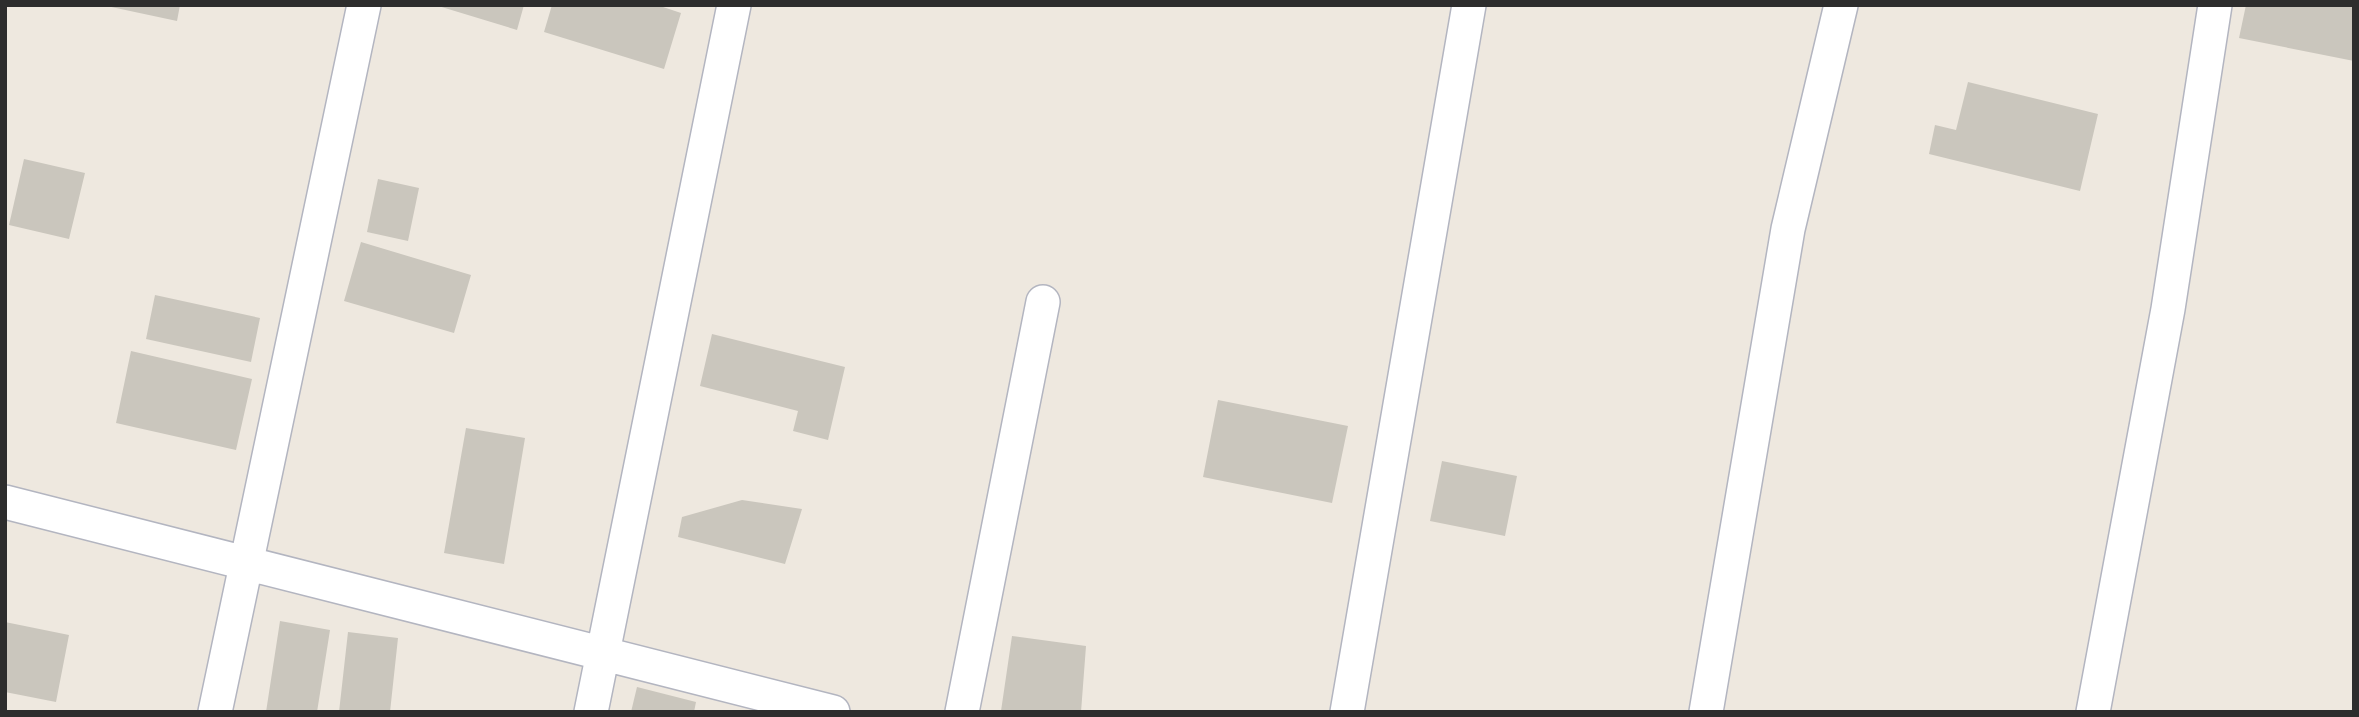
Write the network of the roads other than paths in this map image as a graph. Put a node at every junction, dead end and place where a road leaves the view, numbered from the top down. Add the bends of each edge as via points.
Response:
1 (364, 5) edge
2 (734, 5) edge
3 (1469, 5) edge
4 (1841, 5) edge
5 (2215, 5) edge
6 (1043, 302) dead end
7 (5, 502) edge
8 (245, 563) junction
9 (603, 653) junction
10 (215, 712) edge
11 (590, 712) edge
12 (833, 712) edge
13 (962, 712) edge
14 (1347, 712) edge
15 (1706, 712) edge
16 (2093, 712) edge

1 - 8 street
2 - 9 street
3 - 14 street
4 - 15 street via 1788,229
5 - 16 street via 2168,309
6 - 13 street
7 - 8 street
8 - 9 street
8 - 10 street
9 - 11 street
9 - 12 street

